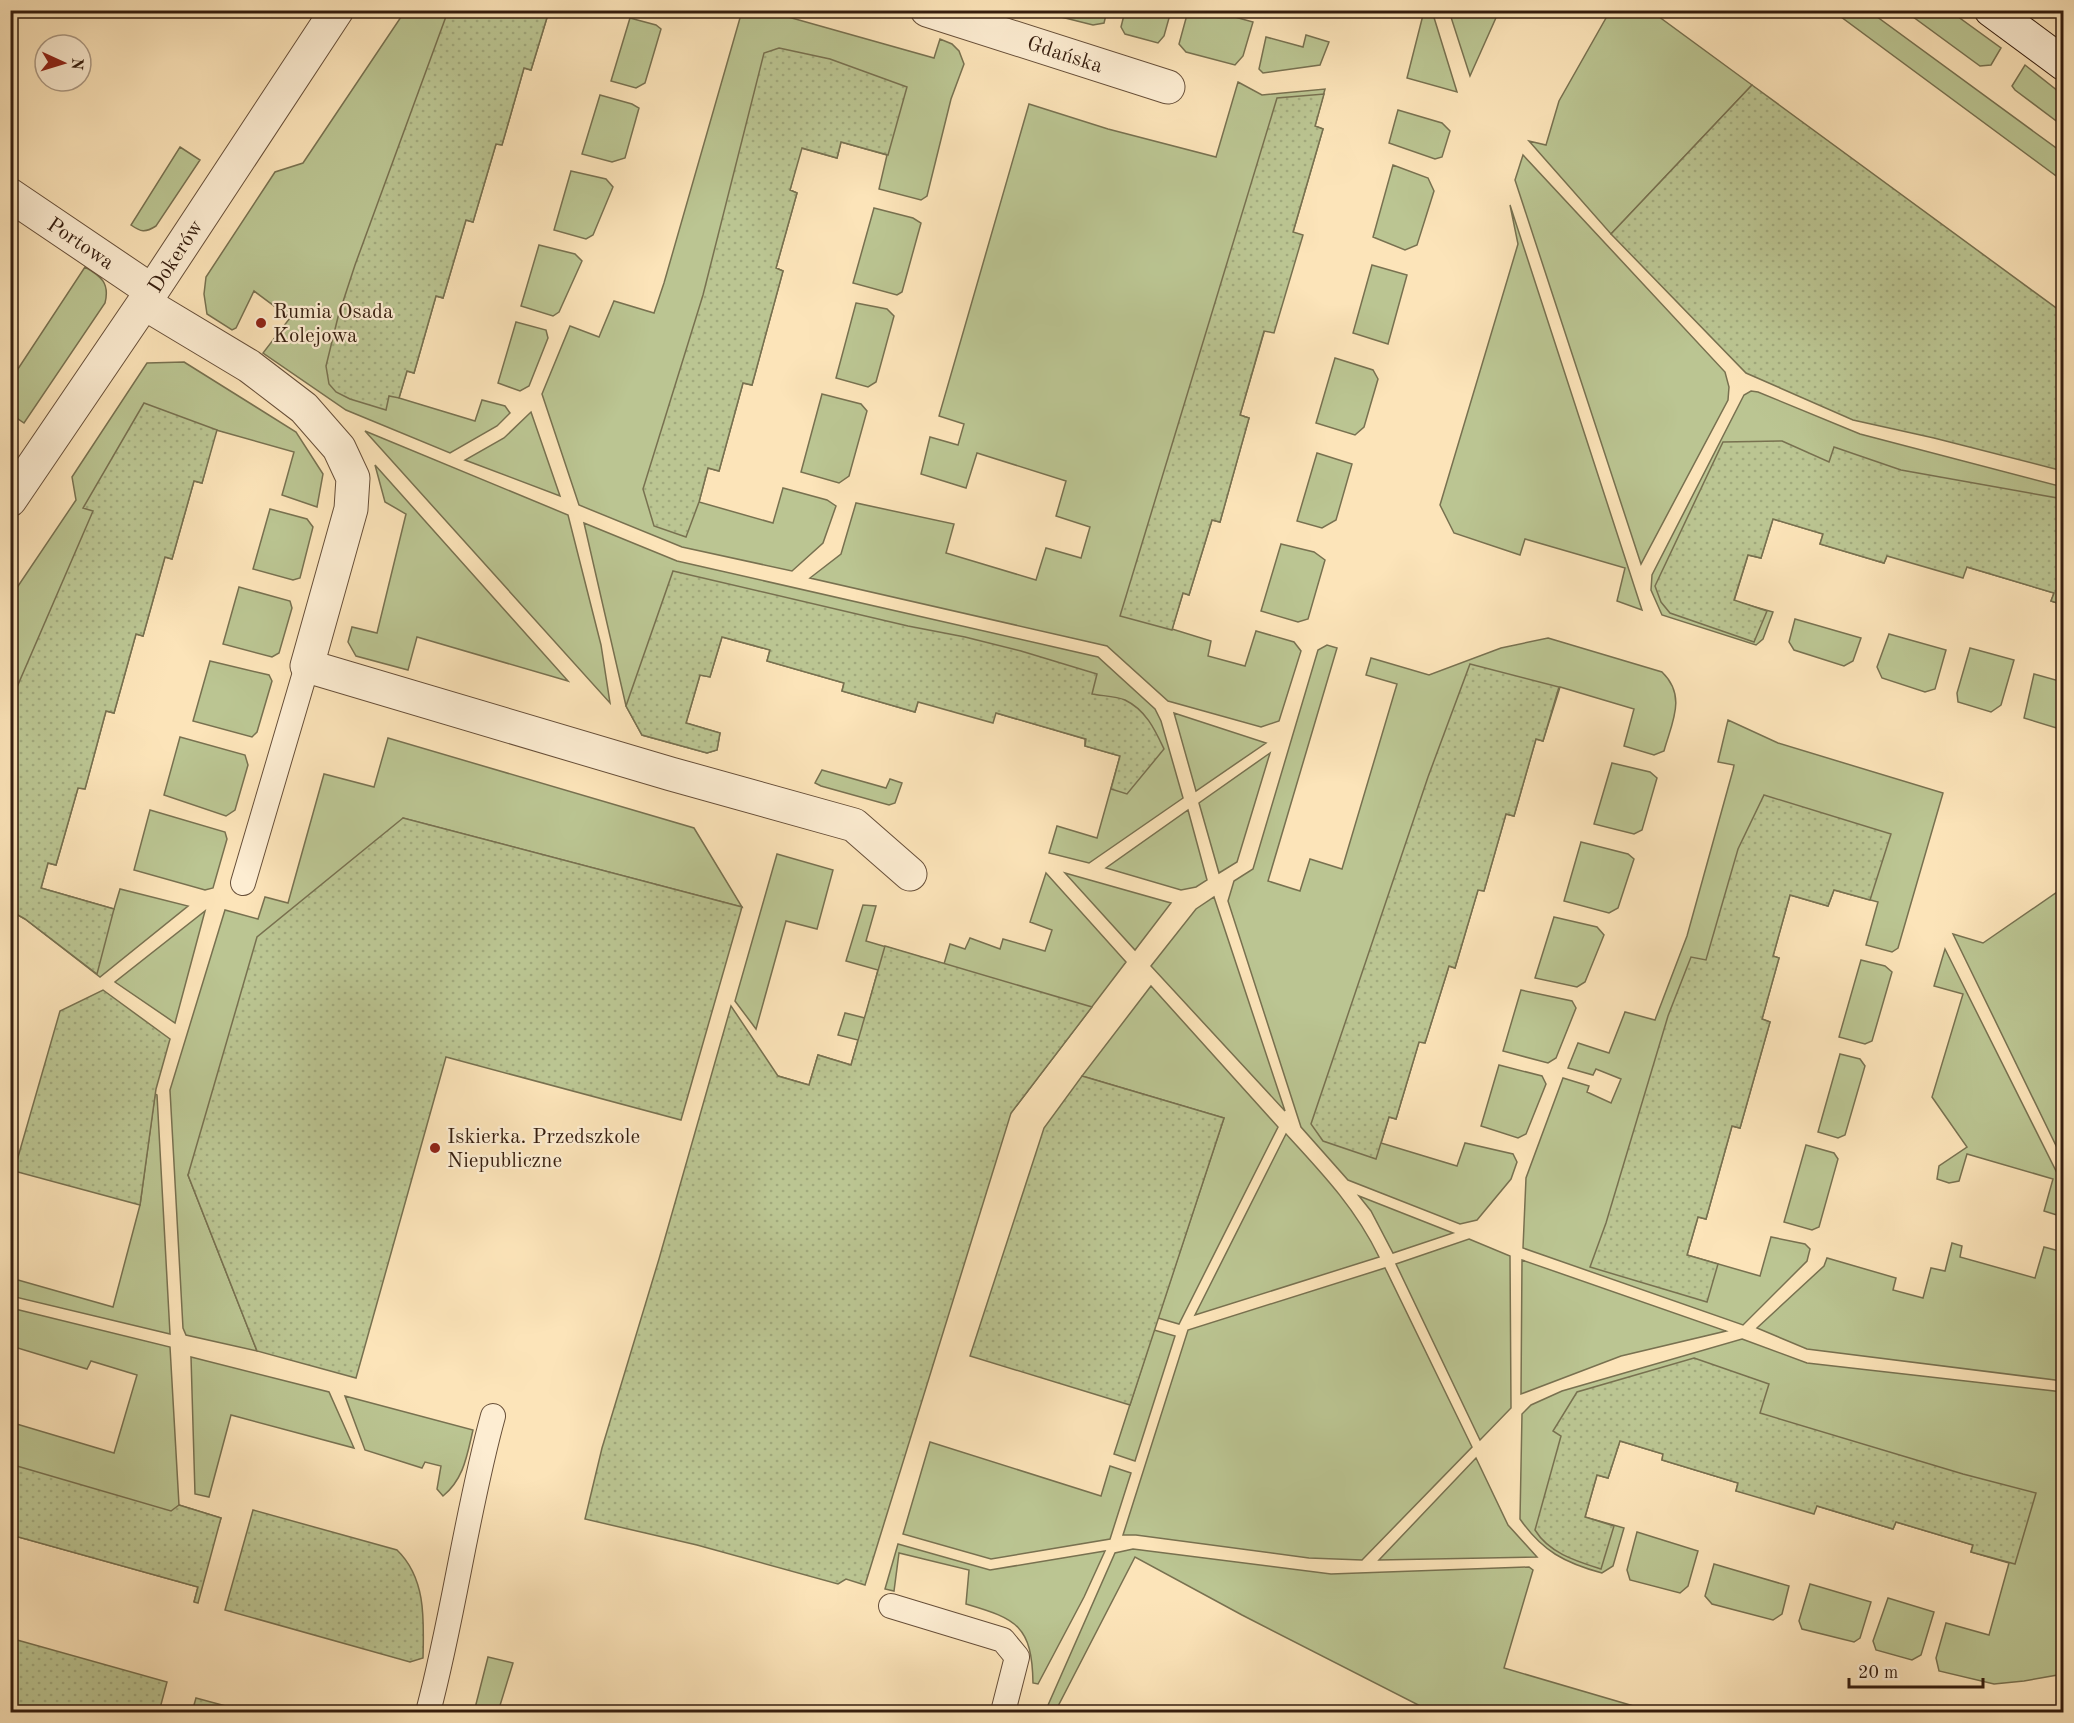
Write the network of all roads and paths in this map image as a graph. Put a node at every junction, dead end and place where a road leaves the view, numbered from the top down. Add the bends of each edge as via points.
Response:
1 (337, 10) edge
2 (927, 10) edge
3 (1991, 10) edge
4 (2064, 64) edge
5 (1168, 87) dead end
6 (10, 195) edge
7 (148, 297) junction
8 (10, 500) edge
9 (307, 666) junction
10 (910, 874) dead end
11 (243, 883) dead end
12 (493, 1416) dead end
13 (891, 1606) dead end
14 (428, 1713) edge
15 (1003, 1713) edge

1 - 7 street, Dokerów
2 - 5 street, Gdańska
3 - 4 street
6 - 7 street, Portowa
7 - 8 street, Dokerów
7 - 9 street, Portowa via 304,408 339,448 353,478 351,509
9 - 10 street via 854,825
9 - 11 lane
12 - 14 lane
13 - 15 lane via 1003,1640 1017,1657

